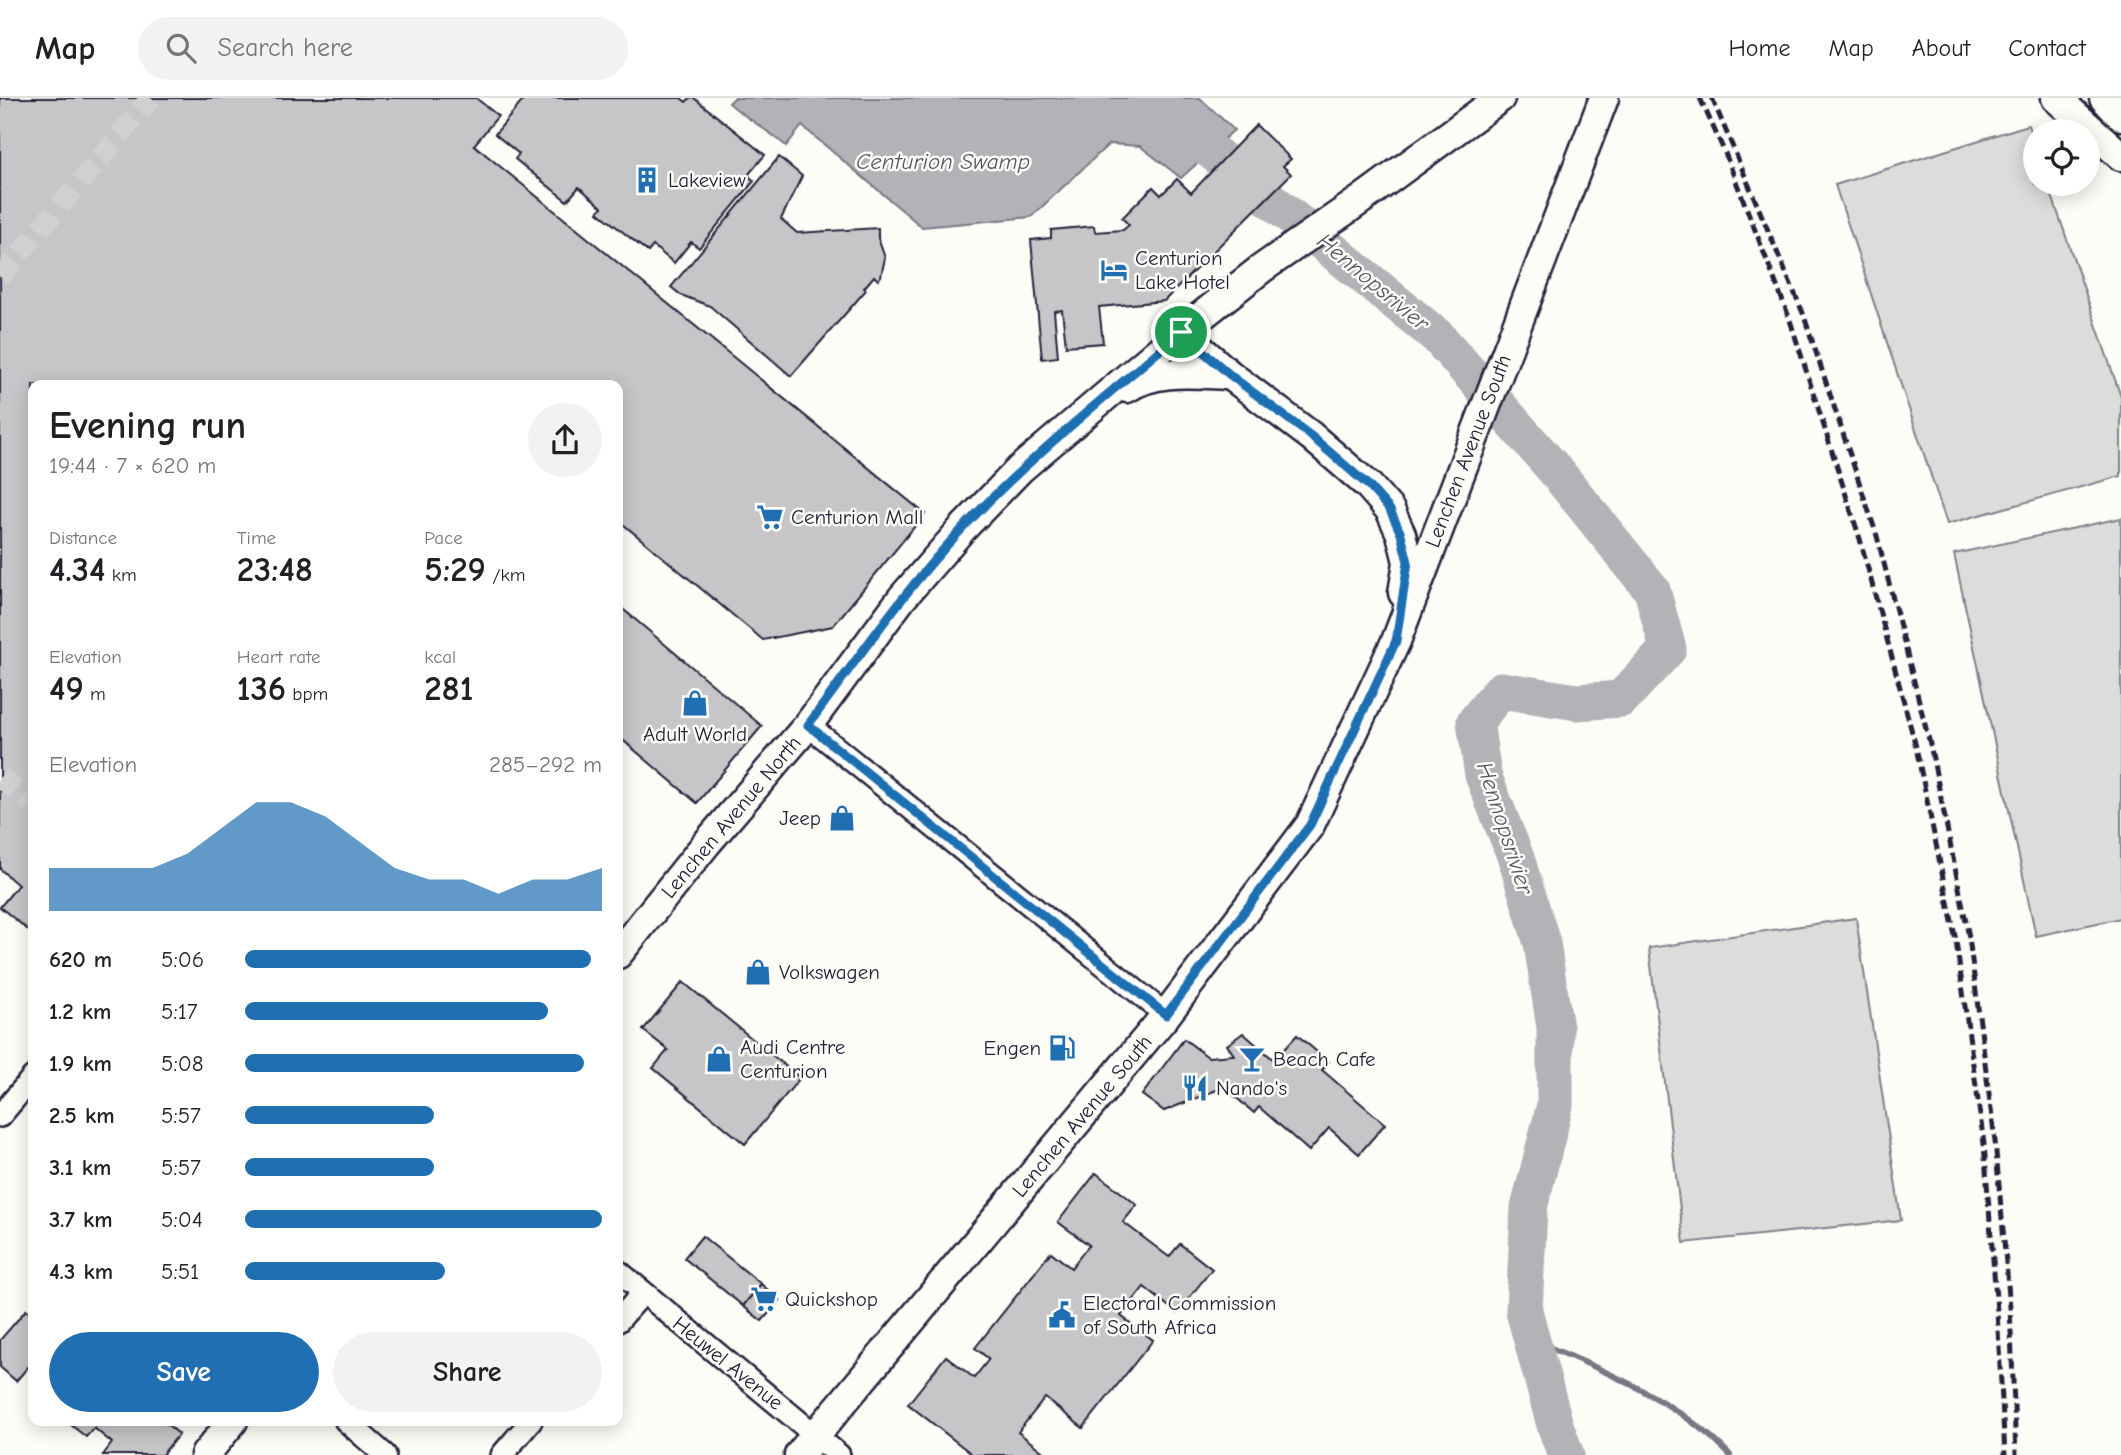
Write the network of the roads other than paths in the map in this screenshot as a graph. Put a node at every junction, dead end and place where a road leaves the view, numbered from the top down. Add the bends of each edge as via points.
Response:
1 (1500, 98) edge
2 (1604, 98) edge
3 (2056, 98) edge
4 (2104, 98) edge
5 (2121, 116) edge
6 (2121, 156) edge
7 (1181, 332) junction
8 (1230, 375) junction
9 (1080, 419) junction
10 (1396, 641) junction
11 (808, 725) junction
12 (623, 948) edge
13 (1166, 1015) junction
14 (28, 1083) edge
15 (0, 1116) edge
16 (623, 1275) edge
17 (643, 1293) junction
18 (623, 1315) edge
19 (229, 1426) edge
20 (352, 1426) edge
21 (527, 1426) edge
22 (808, 1445) edge
23 (205, 1455) edge
24 (385, 1455) edge
25 (502, 1455) edge
26 (839, 1455) edge

1 - 7 main road, Lenchen Avenue North
2 - 10 main road, Lenchen Avenue South
3 - 6 main road
4 - 5 main road
7 - 8 main road
7 - 9 main road, Lenchen Avenue North
8 - 9 main road via 1184,373 1136,382
8 - 10 main road via 1311,436 1390,510 1408,562
9 - 11 main road, Lenchen Avenue North via 1025,465 962,529 902,598
10 - 13 main road, Lenchen Avenue South via 1310,825
11 - 12 main road, Lenchen Avenue North
11 - 13 street
13 - 22 main road, Lenchen Avenue South
14 - 15 street
16 - 17 street, Heuwel Avenue
17 - 18 street
17 - 22 street, Heuwel Avenue
19 - 23 main road
20 - 24 street
21 - 25 street
22 - 26 street, Heuwel Avenue

